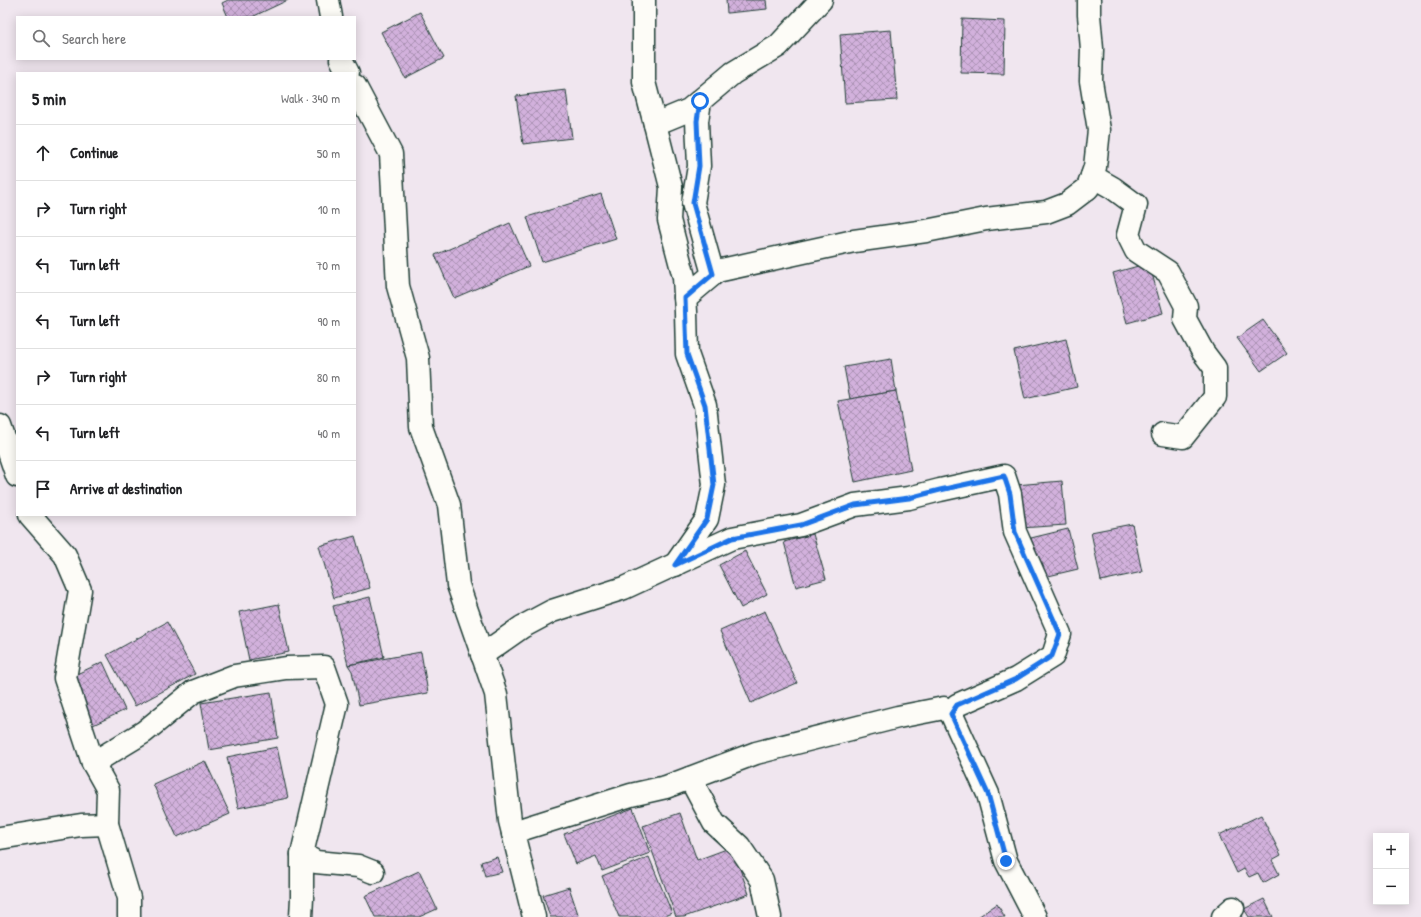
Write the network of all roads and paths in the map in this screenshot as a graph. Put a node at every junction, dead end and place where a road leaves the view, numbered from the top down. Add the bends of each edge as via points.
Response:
1 (328, 0) edge
2 (644, 0) edge
3 (820, 0) edge
4 (1089, 0) edge
5 (331, 16) edge
6 (342, 60) edge
7 (348, 72) edge
8 (356, 88) edge
9 (700, 101) junction
10 (655, 124) junction
11 (1092, 176) junction
12 (713, 274) junction
13 (685, 298) junction
14 (0, 426) edge
15 (1163, 434) dead end
16 (16, 473) edge
17 (31, 516) edge
18 (675, 565) junction
19 (482, 655) junction
20 (951, 714) junction
21 (93, 764) junction
22 (690, 778) junction
23 (106, 824) junction
24 (513, 834) junction
25 (0, 838) edge
26 (302, 854) junction
27 (373, 872) dead end
28 (129, 917) edge
29 (301, 917) edge
30 (534, 917) edge
31 (770, 917) edge
32 (1035, 917) edge

1 - 5 street
2 - 10 street via 644,82
3 - 9 street via 778,46 733,73
4 - 11 street via 1091,81 1099,130
6 - 7 street
8 - 19 street via 391,154 398,286 418,358 421,427 449,505 458,585
9 - 10 street via 689,110
9 - 12 street via 697,121 699,166 693,203
10 - 13 street via 671,187 669,220 684,278
11 - 12 street via 1088,188 1067,204 1046,212 854,241 717,270
11 - 15 street via 1114,188 1136,205 1128,235 1136,251 1168,272 1186,306 1185,319 1215,368 1215,397 1197,420 1183,437
12 - 13 street
13 - 18 street via 687,354 705,405 714,485 707,519
14 - 16 street
17 - 21 street via 65,555 80,590 64,678
18 - 19 street via 624,588 552,611 522,627
18 - 20 street via 732,538 801,525 855,505 909,498 1004,476 1010,494 1015,532 1060,634 1052,656 1016,679 957,705
19 - 24 street via 496,694
20 - 22 street via 944,708 848,729 756,753
20 - 32 street via 988,794 1006,861
21 - 23 street via 108,790
21 - 26 street via 144,732 193,692 234,676 286,668 324,666 337,704
22 - 24 street via 666,788 631,795
22 - 31 street via 714,823 739,846 762,880
23 - 25 street via 81,825
23 - 28 street via 130,898
24 - 30 street
26 - 27 street via 316,862 358,866
26 - 29 street

